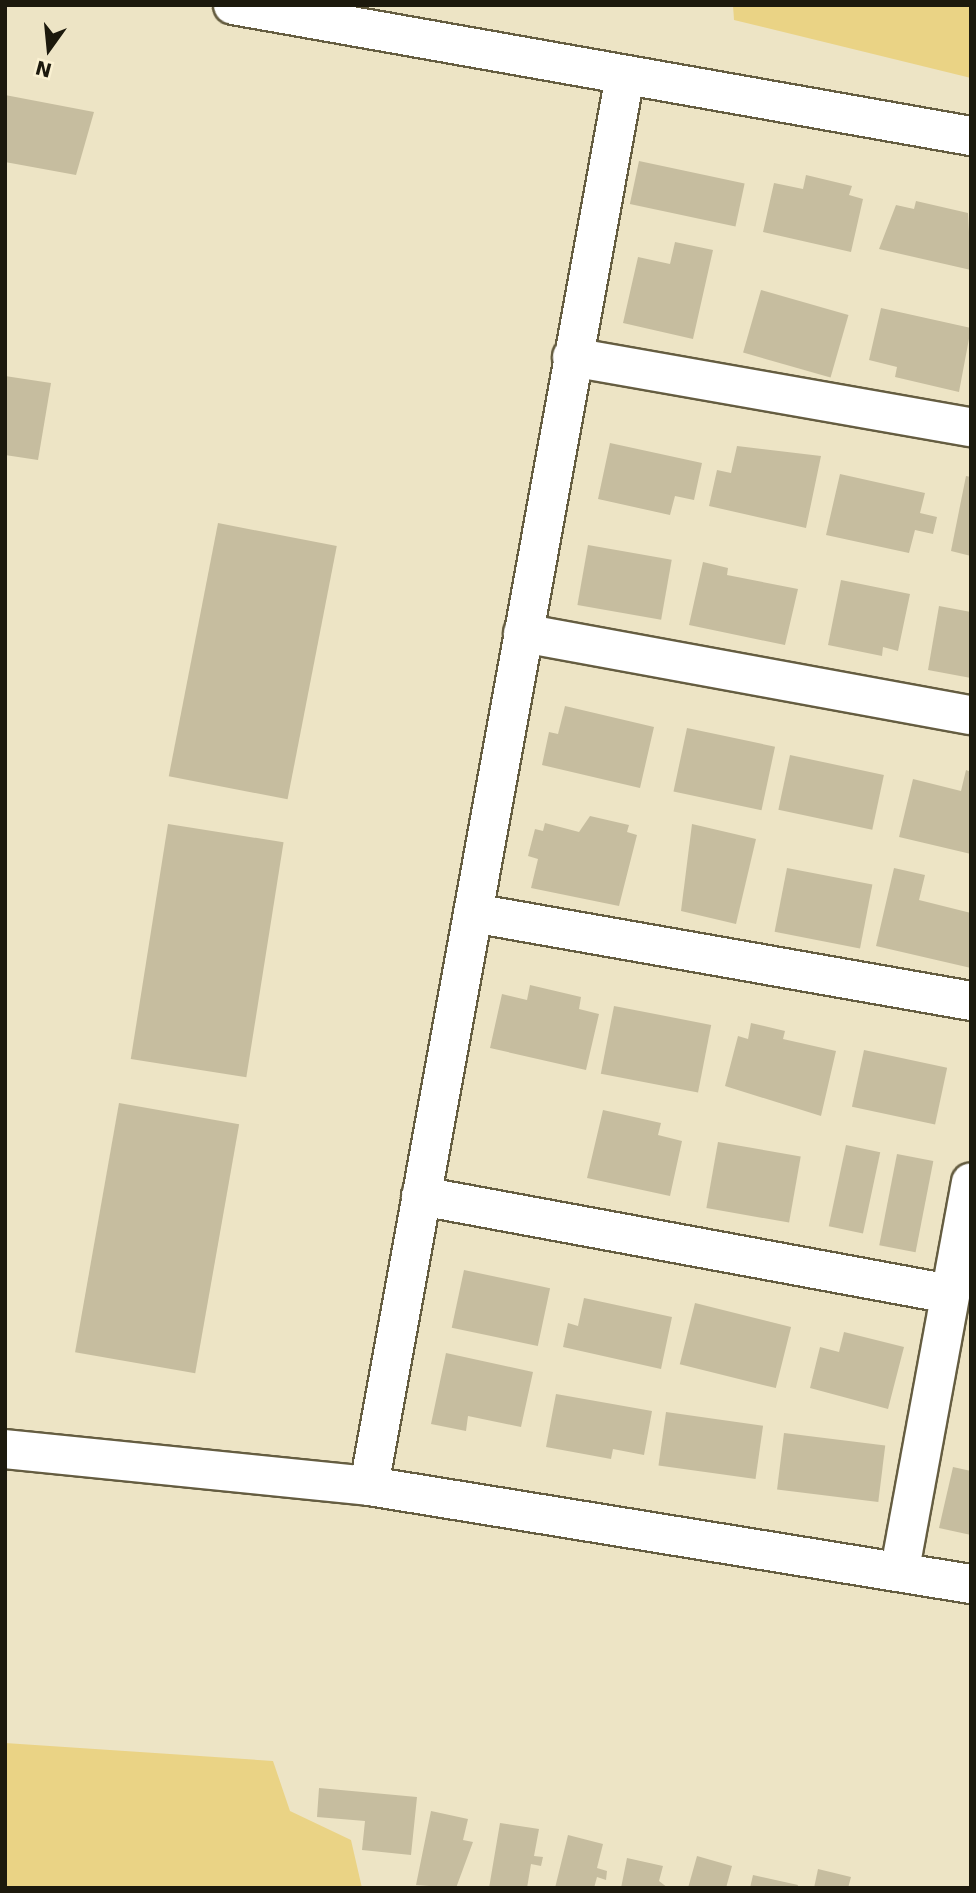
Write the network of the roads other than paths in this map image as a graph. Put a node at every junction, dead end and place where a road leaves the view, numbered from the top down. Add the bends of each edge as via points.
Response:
1 (233, 5) edge
2 (625, 76) junction
3 (971, 136) edge
4 (572, 357) junction
5 (971, 427) edge
6 (523, 633) junction
7 (971, 715) edge
8 (473, 913) junction
9 (971, 1001) edge
10 (971, 1182) edge
11 (421, 1196) junction
12 (950, 1294) junction
13 (5, 1449) edge
14 (369, 1486) junction
15 (900, 1569) junction
16 (971, 1584) edge

1 - 2 street
2 - 3 street
2 - 4 street
4 - 5 street
4 - 6 street
6 - 7 street
6 - 8 street
8 - 9 street
8 - 11 street
10 - 12 street
11 - 12 street
11 - 14 street
12 - 15 street
13 - 14 street
14 - 15 street
15 - 16 street

